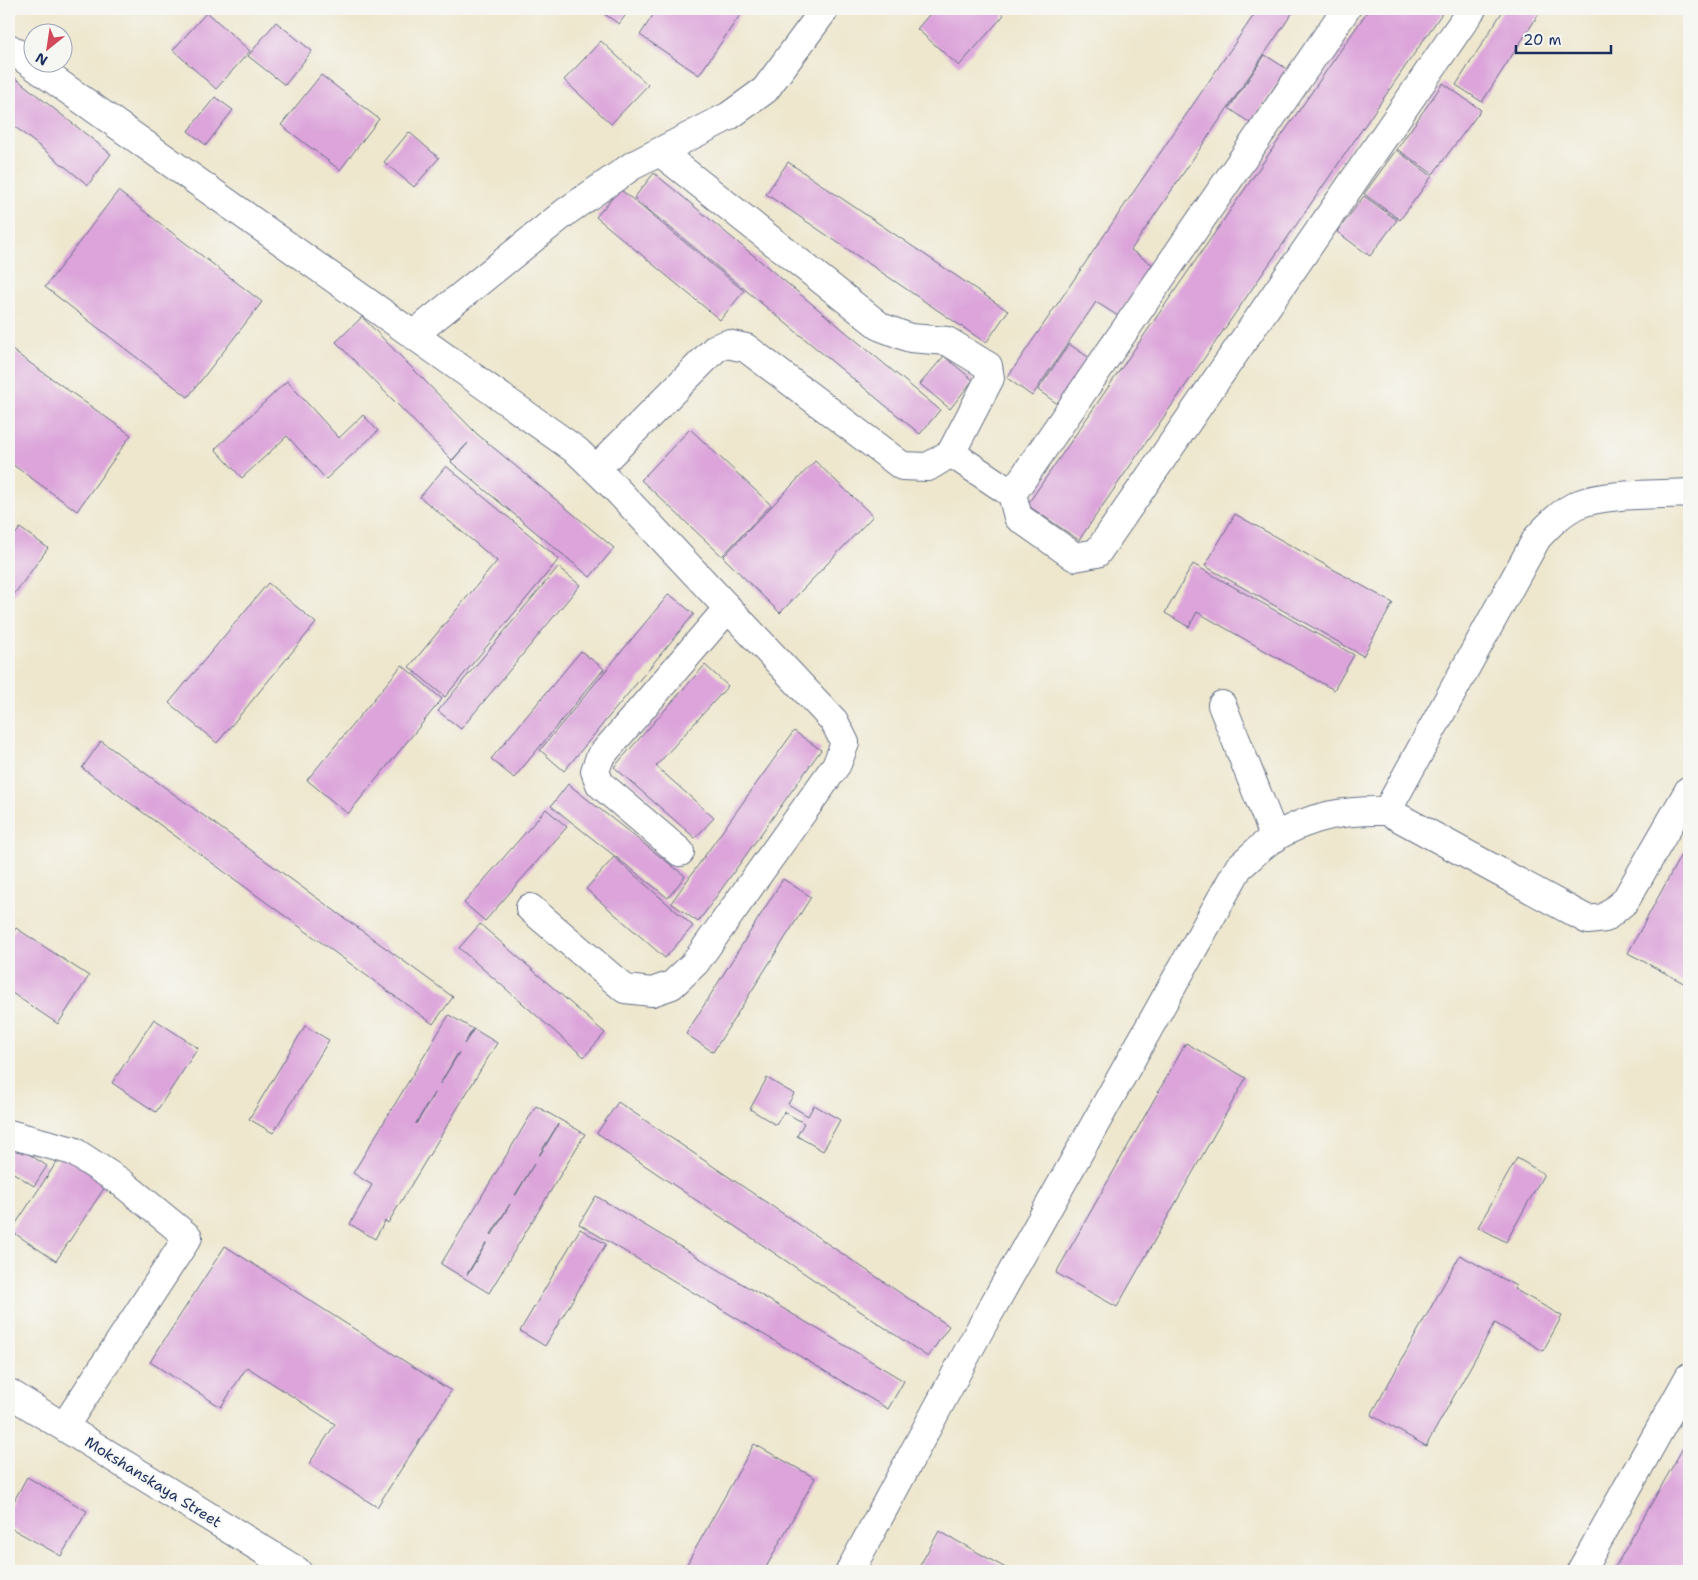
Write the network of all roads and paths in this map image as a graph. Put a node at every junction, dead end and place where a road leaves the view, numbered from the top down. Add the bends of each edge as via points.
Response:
1 (825, 9) edge
2 (1346, 9) edge
3 (1472, 9) edge
4 (9, 48) edge
5 (660, 152) junction
6 (413, 335) junction
7 (951, 453) junction
8 (596, 469) junction
9 (1689, 493) edge
10 (1012, 494) junction
11 (728, 608) junction
12 (1222, 705) dead end
13 (1689, 790) edge
14 (1388, 811) junction
15 (1275, 838) junction
16 (680, 852) dead end
17 (530, 908) dead end
18 (9, 1134) edge
19 (1689, 1377) edge
20 (9, 1393) edge
21 (64, 1427) junction
22 (297, 1571) edge
23 (850, 1571) edge
24 (1580, 1571) edge

1 - 5 street via 765,90 729,116
2 - 10 street
3 - 10 street via 1097,553 1075,557 1018,517
4 - 6 street
5 - 6 street via 632,166 568,211
5 - 7 street via 881,327 910,338 947,341 988,366 990,378
6 - 8 street via 577,451
7 - 8 street via 928,468 902,466 746,348 726,344 716,348
7 - 10 street
8 - 11 street
9 - 14 street via 1603,498 1578,504 1554,520 1537,538
11 - 16 street via 600,757 595,771 600,784
11 - 17 street via 834,721 845,743 837,764 696,963 672,985 652,992 626,988
12 - 15 street
13 - 14 street via 1625,901 1605,918 1588,920
14 - 15 street via 1355,810 1315,818
15 - 23 street via 1239,867 979,1331
18 - 21 street via 73,1151 122,1183 188,1237
19 - 24 street
20 - 21 street, Mokshanskaya Street
21 - 22 street, Mokshanskaya Street

